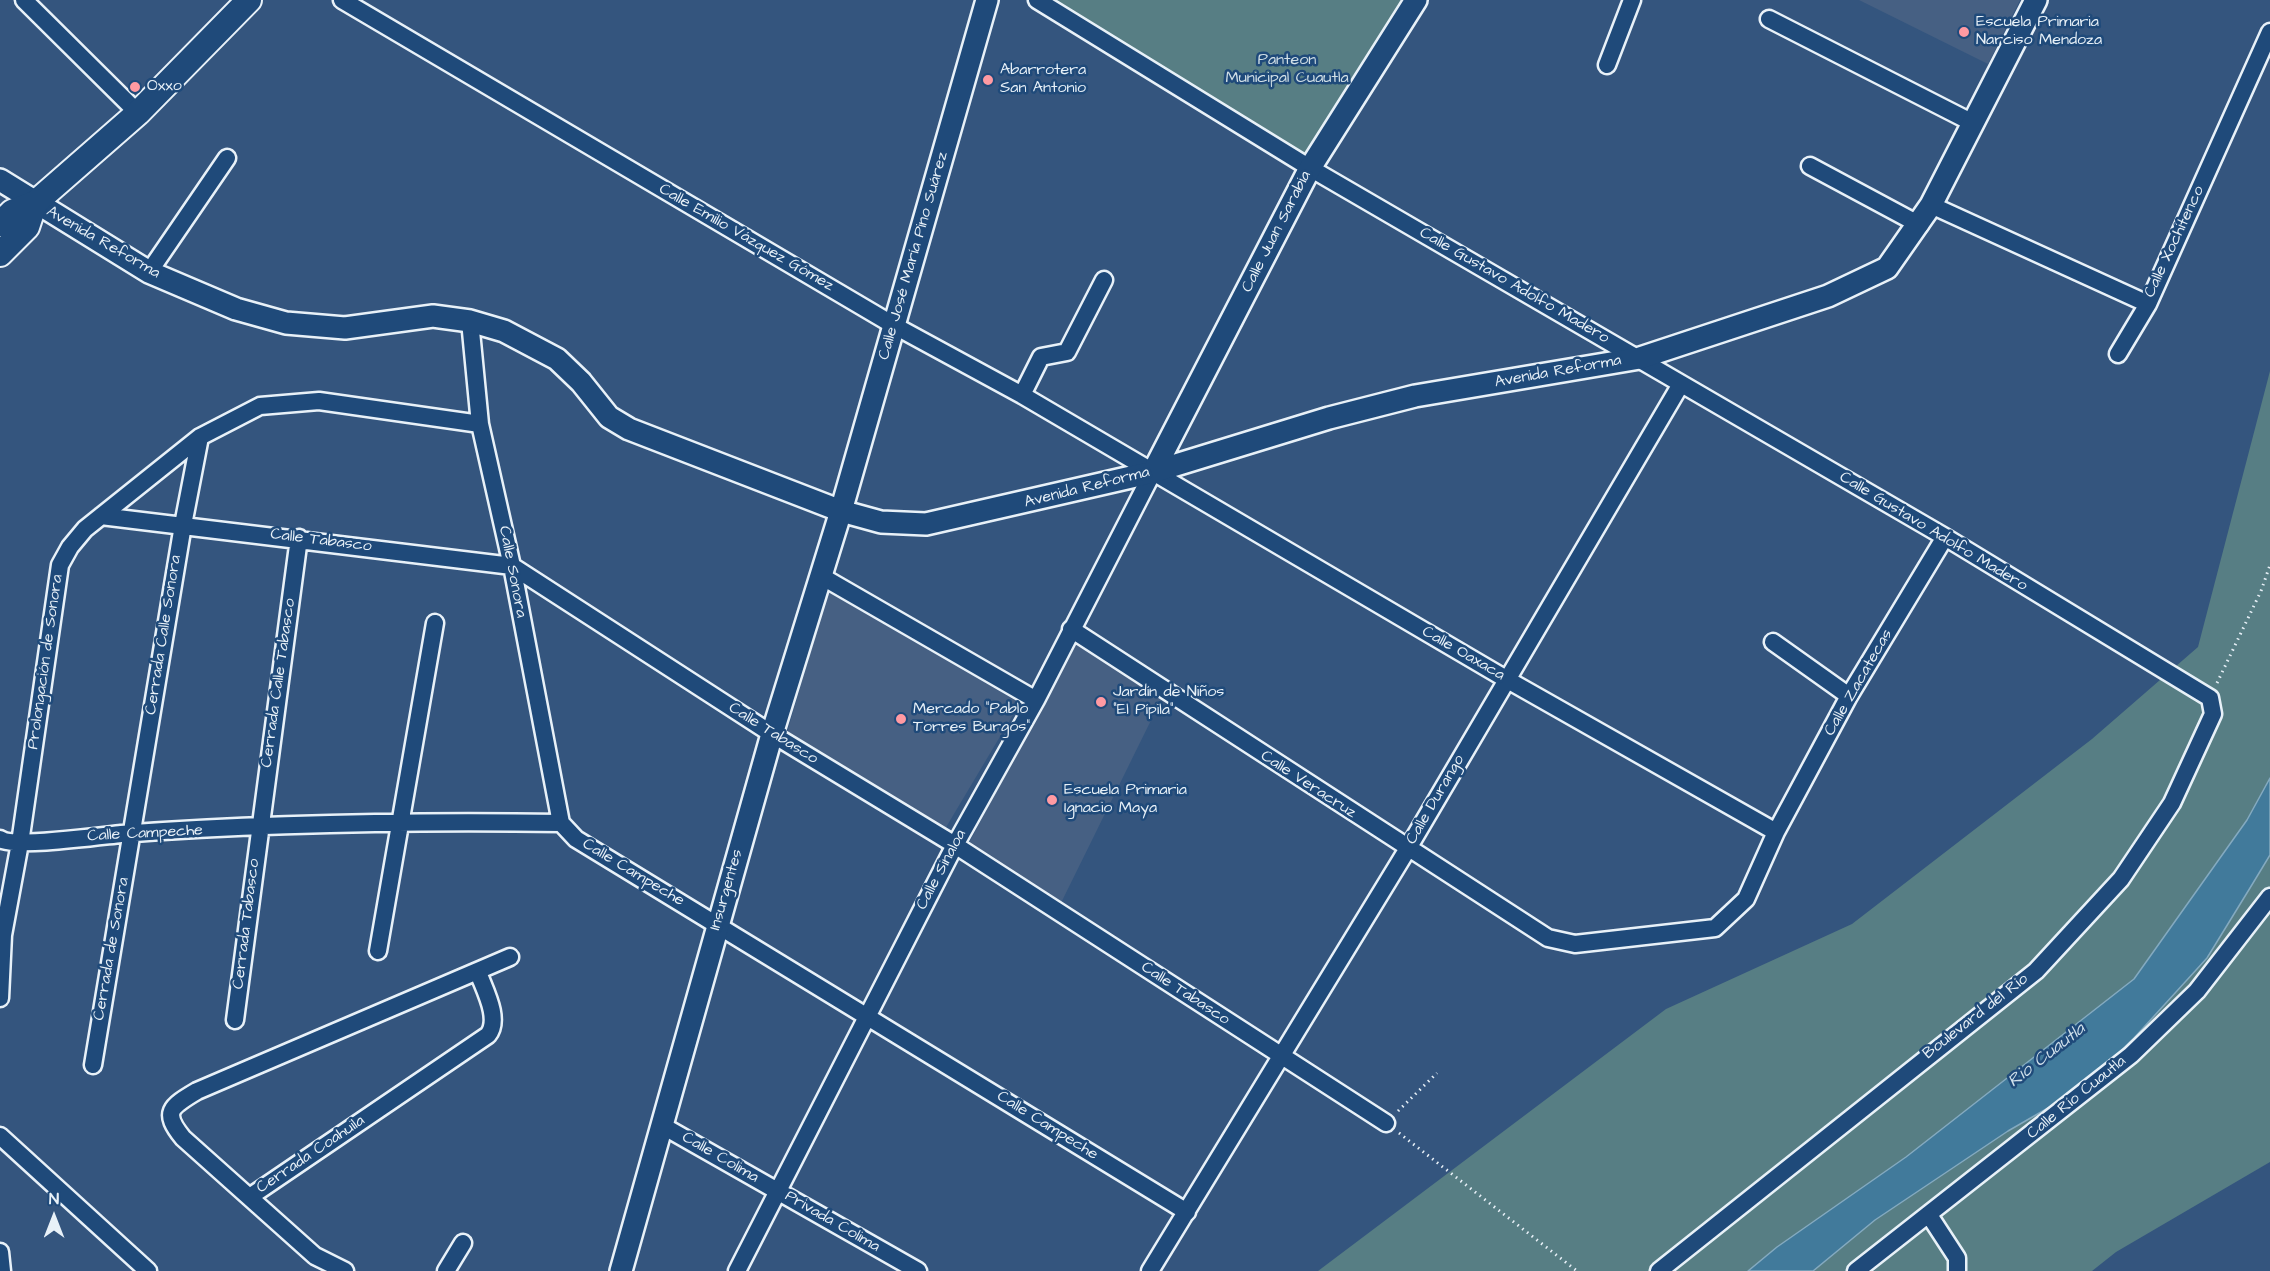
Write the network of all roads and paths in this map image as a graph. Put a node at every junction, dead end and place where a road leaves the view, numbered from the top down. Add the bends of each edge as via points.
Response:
1 (24, 0) edge
2 (249, 0) edge
3 (342, 0) edge
4 (987, 0) edge
5 (1037, 0) edge
6 (1416, 0) edge
7 (1632, 0) edge
8 (2036, 0) edge
9 (1769, 19) dead end
10 (2270, 32) edge
11 (1607, 65) dead end
12 (138, 113) junction
13 (1973, 123) junction
14 (227, 158) dead end
15 (1810, 166) dead end
16 (1310, 168) junction
17 (0, 180) edge
18 (35, 203) junction
19 (1932, 205) junction
20 (0, 224) edge
21 (1920, 225) junction
22 (0, 254) edge
23 (149, 272) junction
24 (1104, 280) dead end
25 (2148, 304) junction
26 (470, 321) junction
27 (895, 326) junction
28 (2118, 354) dead end
29 (1640, 358) junction
30 (1681, 384) junction
31 (1022, 395) junction
32 (480, 424) junction
33 (200, 436) junction
34 (1153, 472) junction
35 (841, 511) junction
36 (101, 516) junction
37 (183, 525) junction
38 (1945, 537) junction
39 (299, 538) junction
40 (2270, 565) edge
41 (512, 566) junction
42 (821, 576) junction
43 (435, 623) dead end
44 (1071, 629) junction
45 (1773, 642) dead end
46 (1506, 679) junction
47 (1850, 696) junction
48 (2210, 698) junction
49 (1036, 700) junction
50 (771, 734) junction
51 (398, 820) junction
52 (561, 823) junction
53 (259, 828) junction
54 (1776, 832) junction
55 (132, 834) junction
56 (0, 839) edge
57 (20, 843) junction
58 (955, 845) junction
59 (1407, 849) junction
60 (2269, 900) edge
61 (717, 923) junction
62 (1548, 938) joint
63 (378, 951) dead end
64 (510, 957) dead end
65 (478, 972) junction
66 (0, 998) edge
67 (867, 1016) junction
68 (235, 1020) dead end
69 (1281, 1056) junction
70 (93, 1065) dead end
71 (1437, 1073) dead end
72 (1386, 1123) junction
73 (663, 1126) junction
74 (0, 1136) edge
75 (777, 1190) junction
76 (251, 1196) junction
77 (1187, 1212) junction
78 (1929, 1215) junction
79 (463, 1243) dead end
80 (0, 1252) edge
81 (2, 1271) edge
82 (148, 1271) edge
83 (345, 1271) edge
84 (446, 1271) edge
85 (621, 1271) edge
86 (737, 1271) edge
87 (918, 1271) edge
88 (1150, 1271) edge
89 (1577, 1271) edge
90 (1659, 1271) edge
91 (1856, 1271) edge
92 (1957, 1271) edge

1 - 12 street
2 - 12 main road
3 - 27 street, Calle Emilio Vázquez Gómez
4 - 27 street, Calle José María Pino Suárez
5 - 16 street, Calle Gustavo Adolfo Madero
6 - 16 street, Calle Juan Sarabia
7 - 11 street
8 - 13 street, Avenida Reforma
9 - 13 street
10 - 25 street, Calle Xochitenco
12 - 18 main road
13 - 19 street, Avenida Reforma
14 - 23 street
15 - 21 street
16 - 29 street, Calle Gustavo Adolfo Madero
16 - 34 street, Calle Juan Sarabia
17 - 18 street, Avenida Reforma
18 - 20 main road via 12,212
18 - 22 main road via 27,227
18 - 23 street, Avenida Reforma
19 - 21 street, Avenida Reforma
19 - 25 street, Calle Xochitenco
21 - 29 street, Avenida Reforma via 1887,268 1828,296
23 - 26 street, Avenida Reforma via 236,309 286,323 345,328 433,316
24 - 31 street via 1067,352 1041,357
25 - 28 street
26 - 32 street, Calle Sonora
26 - 35 street, Avenida Reforma via 504,331 557,359 609,417 629,429
27 - 31 street, Calle Emilio Vázquez Gómez
27 - 35 street, Calle José María Pino Suárez
29 - 30 street, Calle Gustavo Adolfo Madero
29 - 34 street, Avenida Reforma via 1415,396
30 - 38 street, Calle Gustavo Adolfo Madero
30 - 46 street, Calle Durango
31 - 34 street, Calle Emilio Vázquez Gómez
32 - 33 street, Prolongación de Sonora via 319,401 260,406
32 - 41 street, Calle Sonora
33 - 36 street, Prolongación de Sonora
33 - 37 street, Cerrada Calle Sonora
34 - 35 street, Avenida Reforma via 926,524 881,522
34 - 44 street, Calle Sinaloa
34 - 46 street, Calle Oaxaca
35 - 42 street, Insurgentes
36 - 37 street, Calle Tabasco
36 - 57 street, Prolongación de Sonora via 85,529 60,564
37 - 39 street, Calle Tabasco
37 - 55 street, Cerrada Calle Sonora
38 - 47 street, Calle Zacatecas
38 - 48 street, Calle Gustavo Adolfo Madero
39 - 41 street, Calle Tabasco
39 - 53 street, Cerrada Calle Tabasco
40 - 48 path
41 - 50 street, Calle Tabasco
41 - 52 street, Calle Sonora
42 - 49 street
42 - 50 street, Insurgentes
43 - 51 street
44 - 49 street, Calle Sinaloa
44 - 59 street, Calle Veracruz
45 - 47 street
46 - 54 street, Calle Oaxaca
46 - 59 street, Calle Durango
47 - 54 street, Calle Zacatecas
48 - 90 street, Boulevard del Río via 2213,714 2172,803 2121,879 2036,971
49 - 58 street, Calle Sinaloa
50 - 58 street, Calle Tabasco
50 - 61 street, Insurgentes
51 - 52 street, Calle Campeche
51 - 53 street, Calle Campeche
51 - 63 street
52 - 61 street, Calle Campeche via 576,839
53 - 55 street, Calle Campeche
53 - 68 street, Cerrada Tabasco
54 - 62 street, Calle Zacatecas via 1746,898 1715,928 1575,944
55 - 57 street, Calle Campeche
55 - 70 street, Cerrada de Sonora
56 - 57 street, Calle Campeche
57 - 66 street, Prolongación de Sonora via 3,935
58 - 67 street, Calle Sinaloa
58 - 69 street, Calle Tabasco
59 - 62 street, Calle Veracruz
59 - 69 street, Calle Durango
60 - 78 street, Calle Río Cuautla via 2198,991 2131,1055
61 - 67 street, Calle Campeche
61 - 73 street, Insurgentes
64 - 65 street, Cerrada Coahuila
65 - 76 street, Cerrada Coahuila via 494,1020 488,1035
65 - 76 street, Cerrada Coahuila via 180,1101 171,1112 171,1123
67 - 75 street, Calle Sinaloa
67 - 77 street, Calle Campeche
69 - 72 street, Calle Tabasco
69 - 77 street, Calle Durango
71 - 72 path
72 - 89 path
73 - 75 street, Calle Colima
73 - 85 street, Insurgentes
74 - 82 street
75 - 86 street, Calle Sinaloa
75 - 87 street, Privada Colima
76 - 83 street via 315,1256
77 - 88 street, Calle Durango
78 - 91 street, Calle Río Cuautla
78 - 92 street via 1957,1258
79 - 84 street
80 - 81 street

